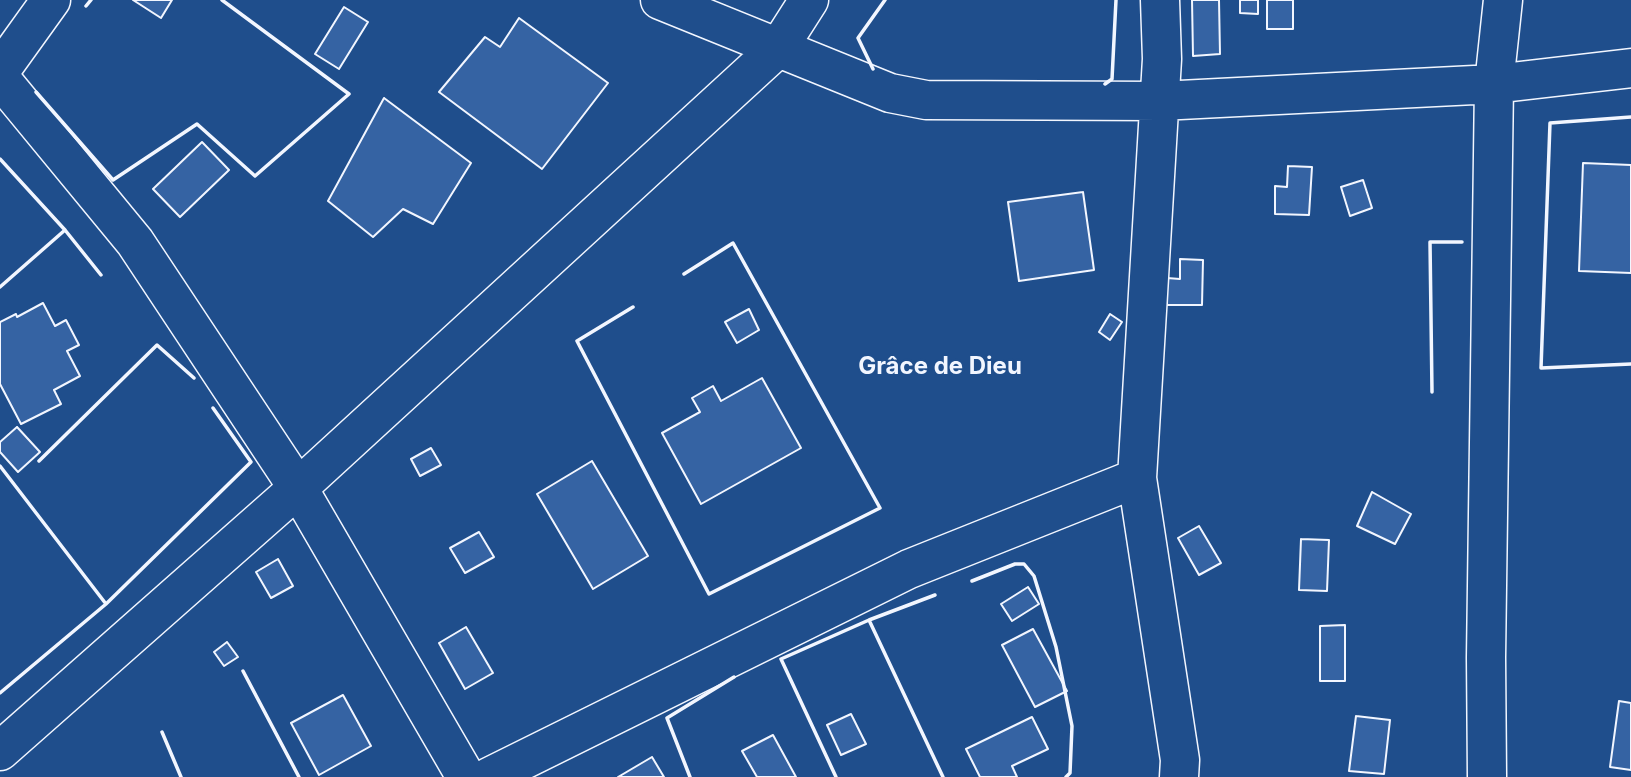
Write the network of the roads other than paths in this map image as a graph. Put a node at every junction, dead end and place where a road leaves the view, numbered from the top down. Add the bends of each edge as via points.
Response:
1 (51, 0) edge
2 (660, 0) edge
3 (809, 0) edge
4 (1160, 0) edge
5 (1503, 0) edge
6 (779, 47) junction
7 (1631, 68) edge
8 (0, 71) edge
9 (0, 78) edge
10 (1494, 84) junction
11 (1160, 102) junction
12 (1137, 478) junction
13 (298, 488) junction
14 (0, 751) edge
15 (466, 777) edge
16 (489, 777) edge
17 (1179, 777) edge
18 (1487, 777) edge

1 - 8 street
2 - 6 street
3 - 6 street
4 - 11 street
5 - 10 street
6 - 11 street via 890,93 926,100
6 - 13 street
7 - 10 street
9 - 13 street via 135,242
10 - 11 street
10 - 18 street
11 - 12 street
12 - 16 street via 909,569
12 - 17 street
13 - 14 street
13 - 15 street

